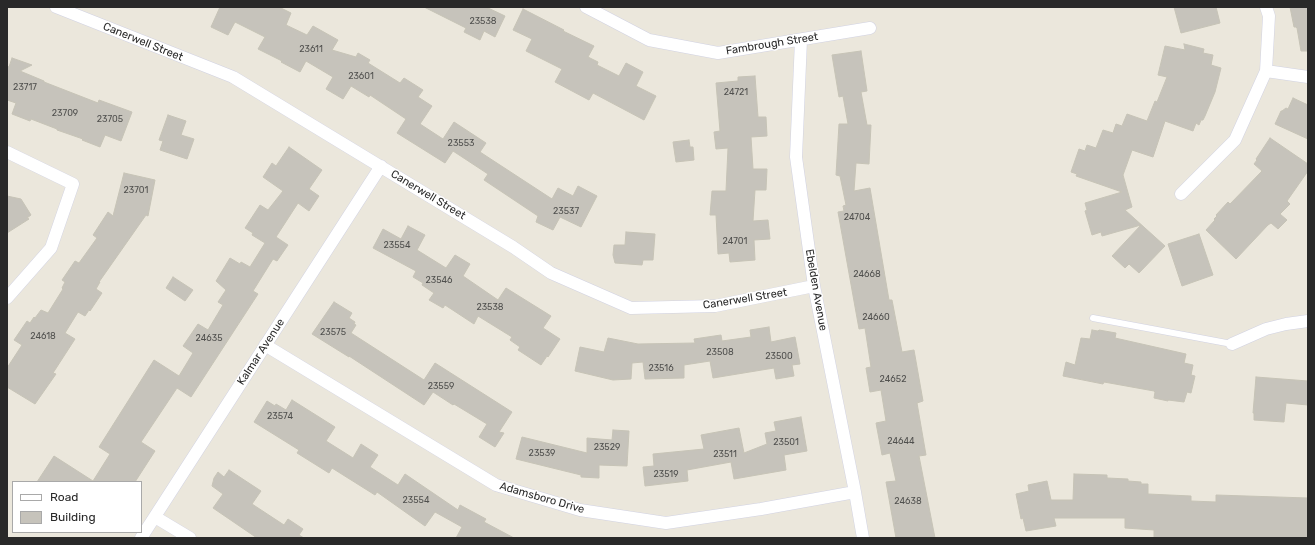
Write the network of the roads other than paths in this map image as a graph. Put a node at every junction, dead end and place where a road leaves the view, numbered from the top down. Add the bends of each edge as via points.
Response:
1 (56, 7) edge
2 (586, 7) edge
3 (1266, 7) edge
4 (870, 28) dead end
5 (801, 40) junction
6 (1266, 71) junction
7 (1308, 77) edge
8 (7, 152) edge
9 (381, 166) junction
10 (1180, 194) dead end
11 (814, 286) junction
12 (7, 298) edge
13 (1094, 318) dead end
14 (1308, 321) edge
15 (1232, 344) joint
16 (265, 345) junction
17 (855, 492) junction
18 (155, 517) junction
19 (141, 538) edge
20 (190, 538) edge
21 (862, 538) edge

1 - 9 street, Canerwell Street via 233,77
2 - 5 street, Fambrough Street via 649,40 718,53
3 - 6 street via 1269,16
4 - 5 street, Fambrough Street
5 - 11 street, Ebelden Avenue via 796,157
6 - 7 street
6 - 10 street via 1235,140
8 - 12 street via 74,184 51,248
9 - 11 street, Canerwell Street via 551,273 631,308 715,306
9 - 16 street, Kalmar Avenue
11 - 17 street, Ebelden Avenue
13 - 15 lane
14 - 15 street via 1266,329
16 - 17 street, Adamsboro Drive via 496,485 580,510 666,523
16 - 18 street, Kalmar Avenue
17 - 21 street, Ebelden Avenue
18 - 19 street, Kalmar Avenue
18 - 20 street

